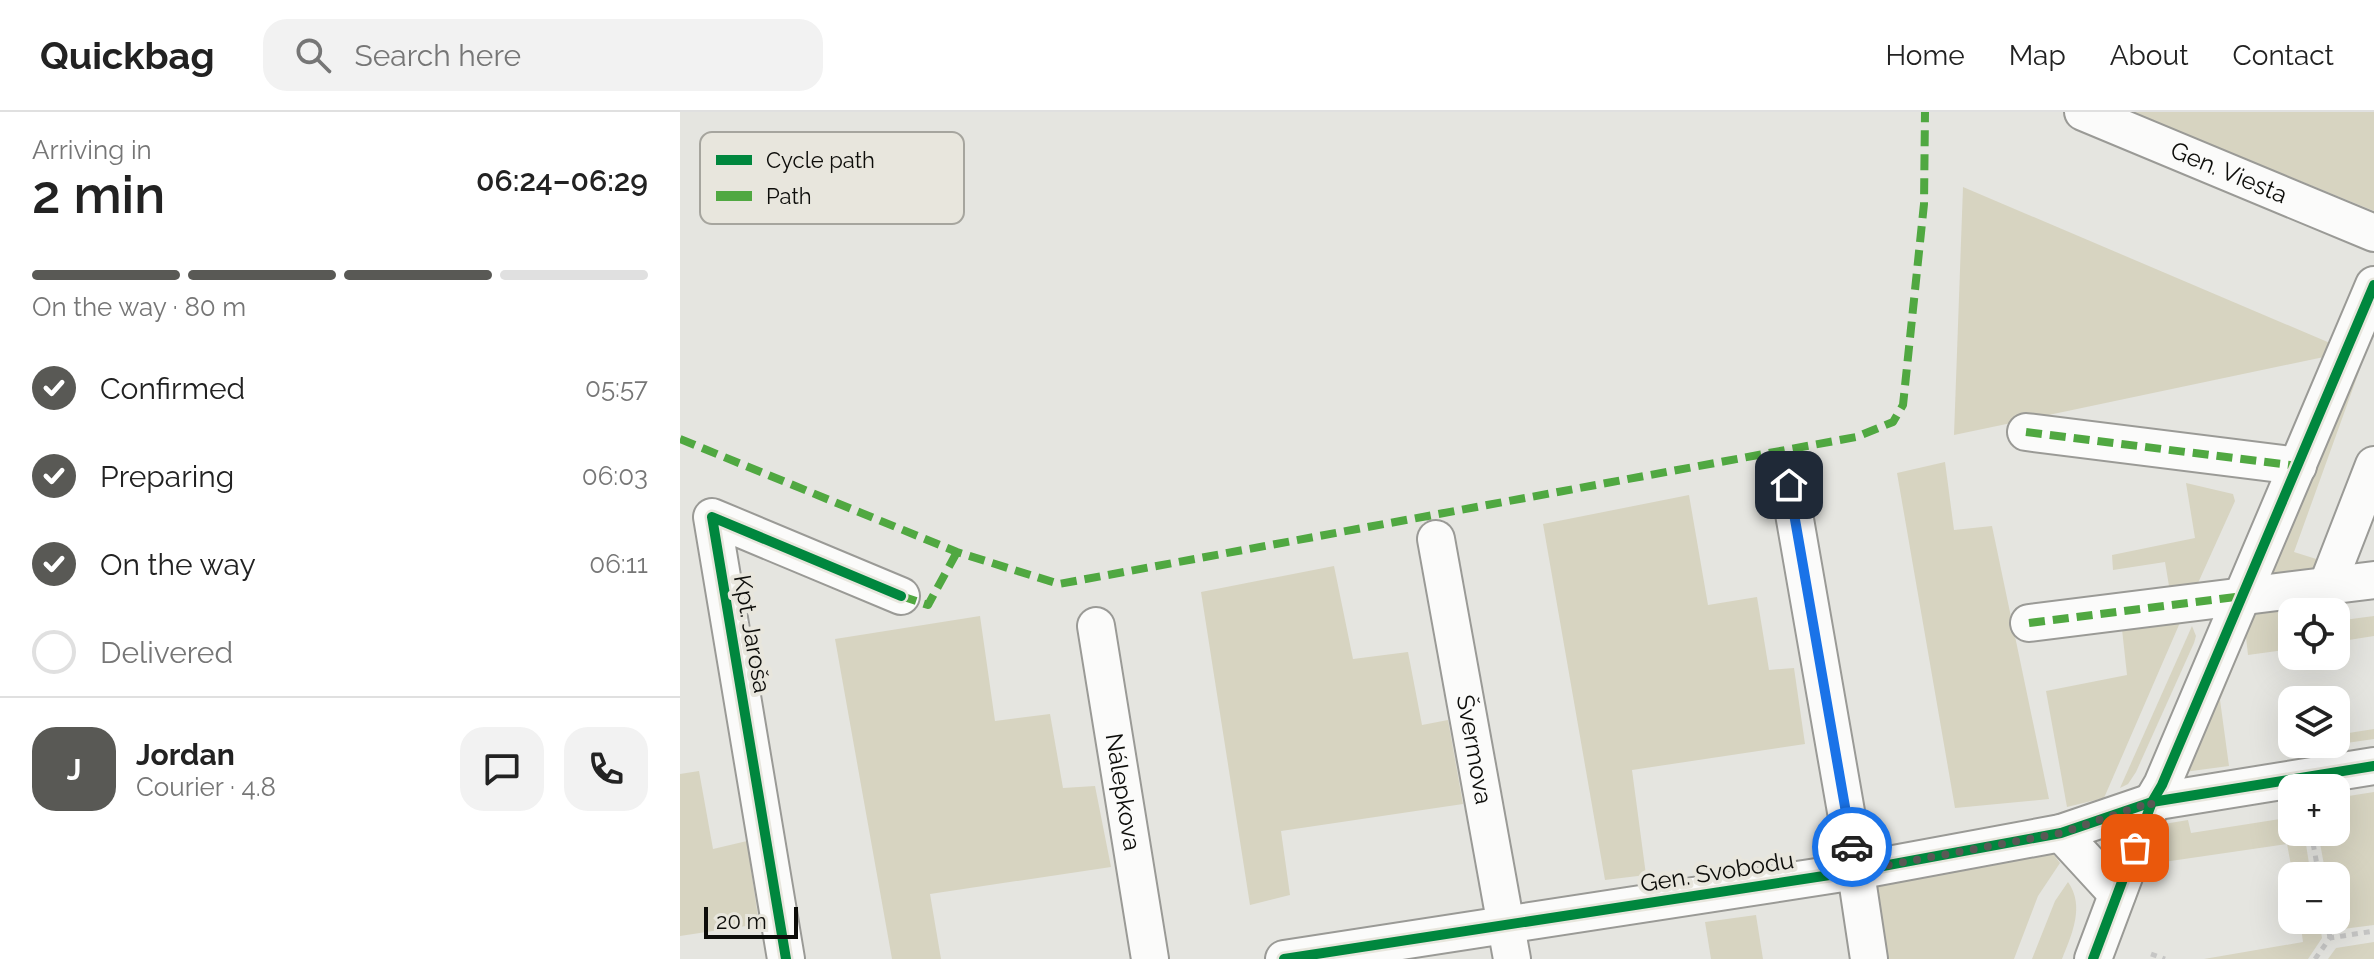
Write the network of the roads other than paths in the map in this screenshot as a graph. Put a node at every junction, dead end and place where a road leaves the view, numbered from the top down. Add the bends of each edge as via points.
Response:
1 (2083, 112) edge
2 (2374, 233) edge
3 (2374, 285) edge
4 (2026, 432) dead end
5 (2374, 465) edge
6 (2298, 466) junction
7 (1789, 485) dead end
8 (1436, 539) dead end
9 (2374, 580) edge
10 (2327, 586) junction
11 (901, 596) dead end
12 (2243, 596) junction
13 (2029, 623) dead end
14 (1096, 626) dead end
15 (2374, 766) edge
16 (2152, 802) junction
17 (2061, 833) junction
18 (1856, 871) junction
19 (2117, 894) junction
20 (1510, 942) edge
21 (786, 959) edge
22 (1150, 959) edge
23 (1284, 959) edge
24 (1869, 959) edge
25 (2093, 959) edge

1 - 2 street, Gen. Viesta
3 - 6 street
4 - 6 street
5 - 10 street
6 - 12 street
7 - 18 street
8 - 20 street, Švermova
9 - 10 street
10 - 12 street
11 - 21 street, Kpt. Jaroša via 712,517
12 - 13 street
12 - 16 street
14 - 22 street, Nálepkova
15 - 16 street, Gen. Svobodu
16 - 17 street, Gen. Svobodu
16 - 19 street
17 - 18 street, Gen. Svobodu
17 - 19 street
18 - 20 street, Gen. Svobodu
18 - 24 street
19 - 25 street
20 - 23 street, Gen. Svobodu

